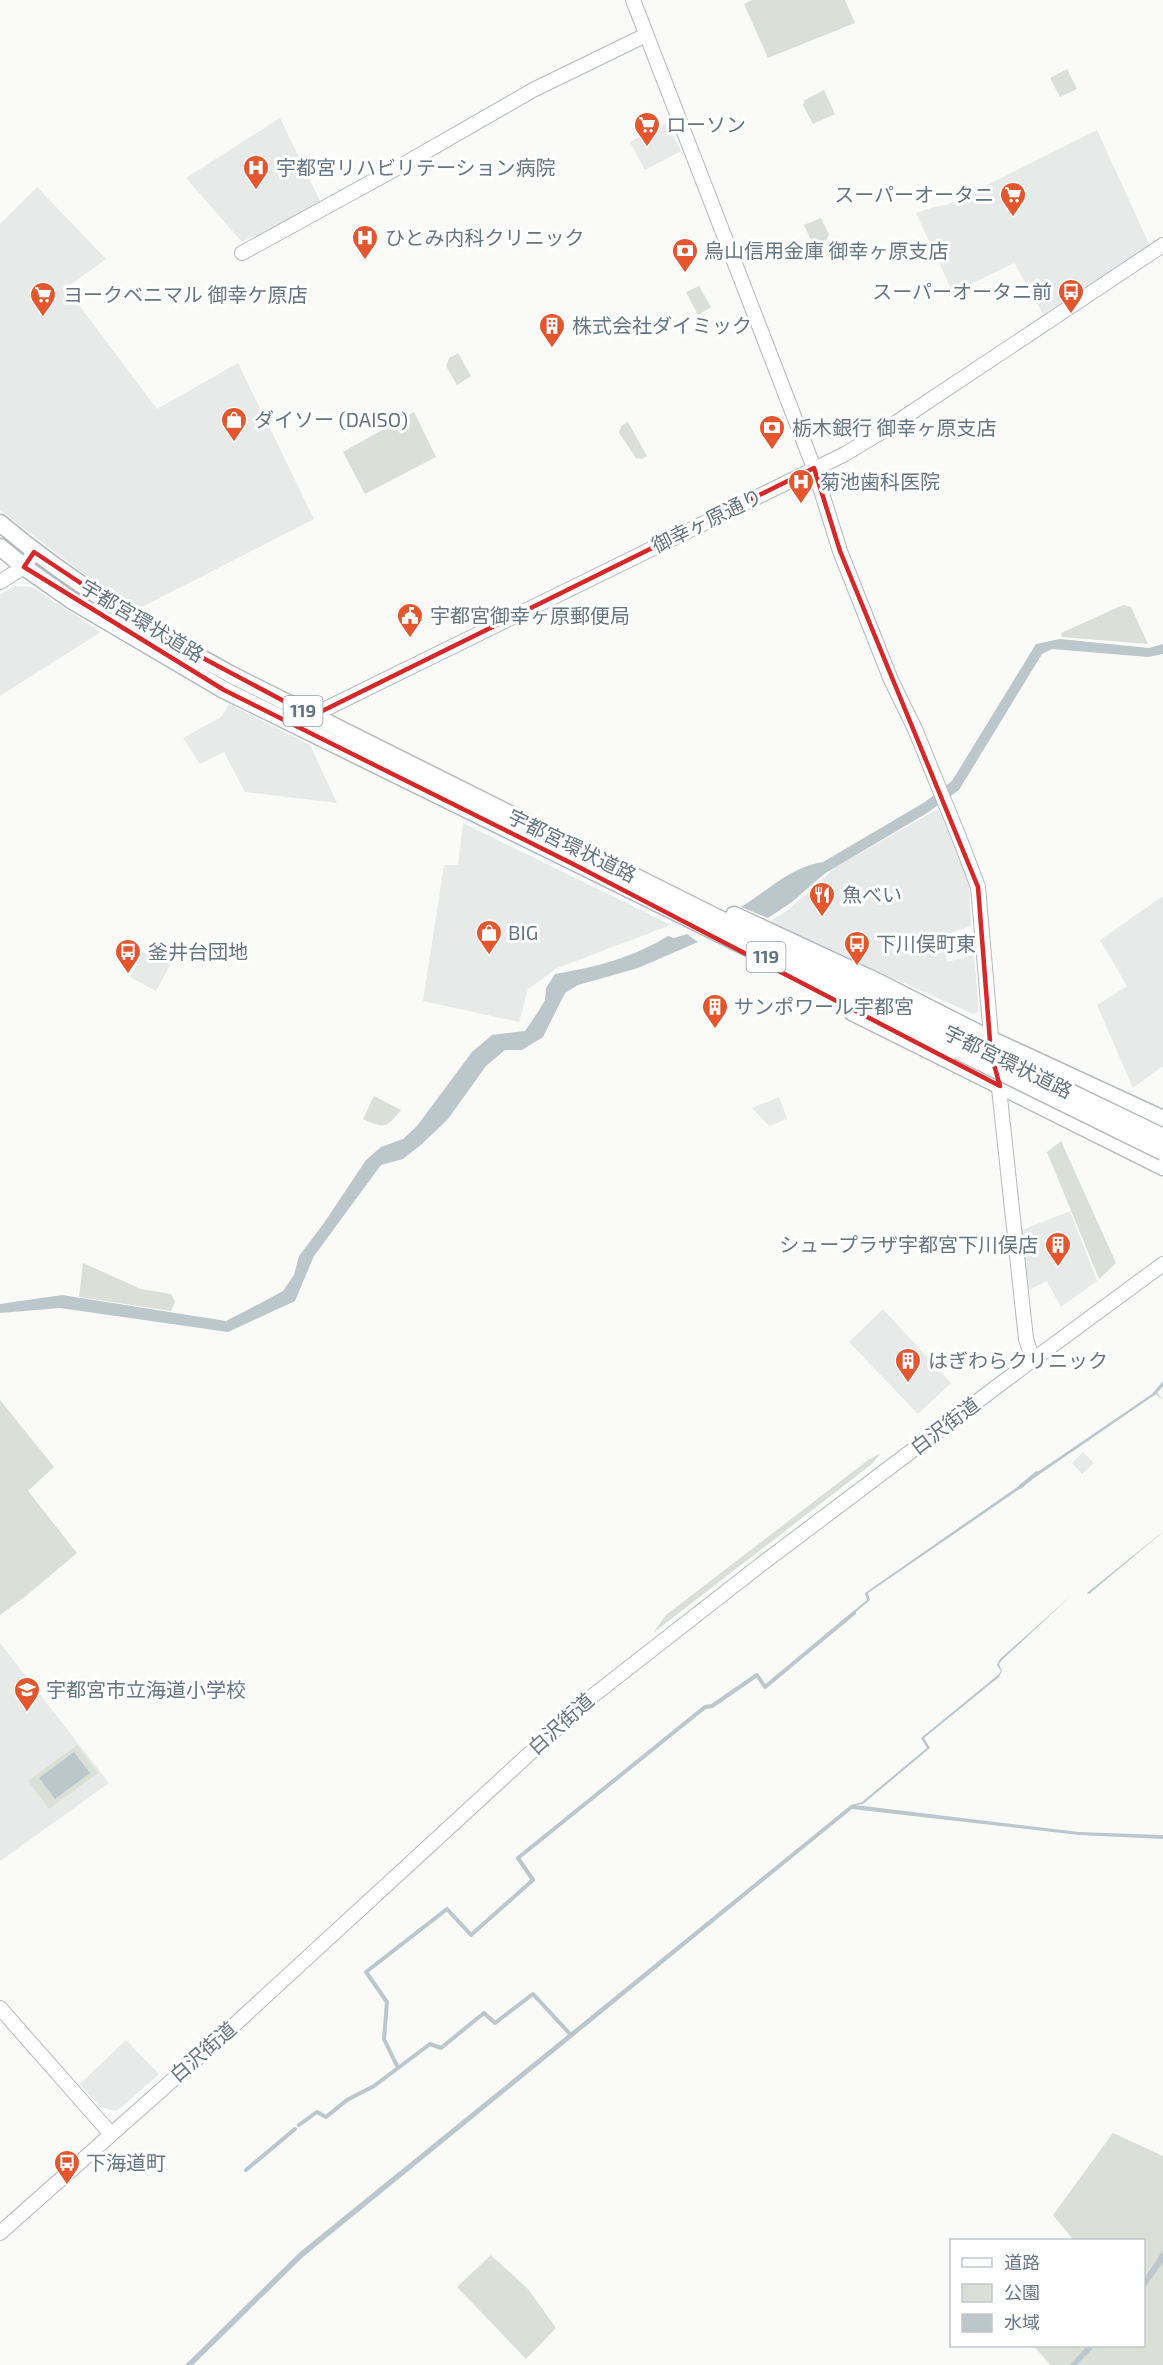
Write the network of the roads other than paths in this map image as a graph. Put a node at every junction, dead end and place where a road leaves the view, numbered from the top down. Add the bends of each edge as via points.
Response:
1 (633, 0) edge
2 (646, 35) junction
3 (1163, 244) edge
4 (242, 253) dead end
5 (814, 468) junction
6 (0, 523) edge
7 (0, 547) edge
8 (34, 552) junction
9 (24, 567) junction
10 (0, 582) edge
11 (312, 716) junction
12 (293, 725) junction
13 (579, 857) junction
14 (990, 1039) junction
15 (961, 1046) junction
16 (1000, 1086) junction
17 (1163, 1119) edge
18 (1163, 1137) edge
19 (1163, 1152) edge
20 (1163, 1167) edge
21 (1163, 1264) edge
22 (1033, 1360) junction
23 (0, 2008) edge
24 (111, 2134) junction
25 (0, 2233) edge

1 - 2 street
2 - 4 street via 533,90
2 - 5 street
3 - 5 street, 御幸ヶ原通り via 885,430
5 - 11 street, 御幸ヶ原通り
5 - 14 street via 840,550 891,680 915,729 978,886
6 - 8 highway, 宇都宮環状道路 / 119
7 - 9 highway, 宇都宮環状道路 / 119
8 - 9 street
8 - 11 highway, 宇都宮環状道路 / 119 via 154,632
9 - 10 street
9 - 12 highway, 宇都宮環状道路 / 119 via 144,645
11 - 12 street, 御幸ヶ原通り
11 - 13 highway, 宇都宮環状道路 / 119
12 - 13 highway, 宇都宮環状道路 / 119
13 - 14 highway, 119 via 764,927
13 - 15 highway, 宇都宮環状道路 / 119
13 - 16 highway, 119 via 748,959
14 - 16 street
14 - 17 highway, 119
15 - 18 highway, 宇都宮環状道路 / 119, bridge
15 - 19 highway, 宇都宮環状道路 / 119, bridge
16 - 20 highway, 119
16 - 22 street via 1026,1339
21 - 22 street, 白沢街道
22 - 24 street, 白沢街道 via 590,1698
23 - 24 street
24 - 25 street, 白沢街道

